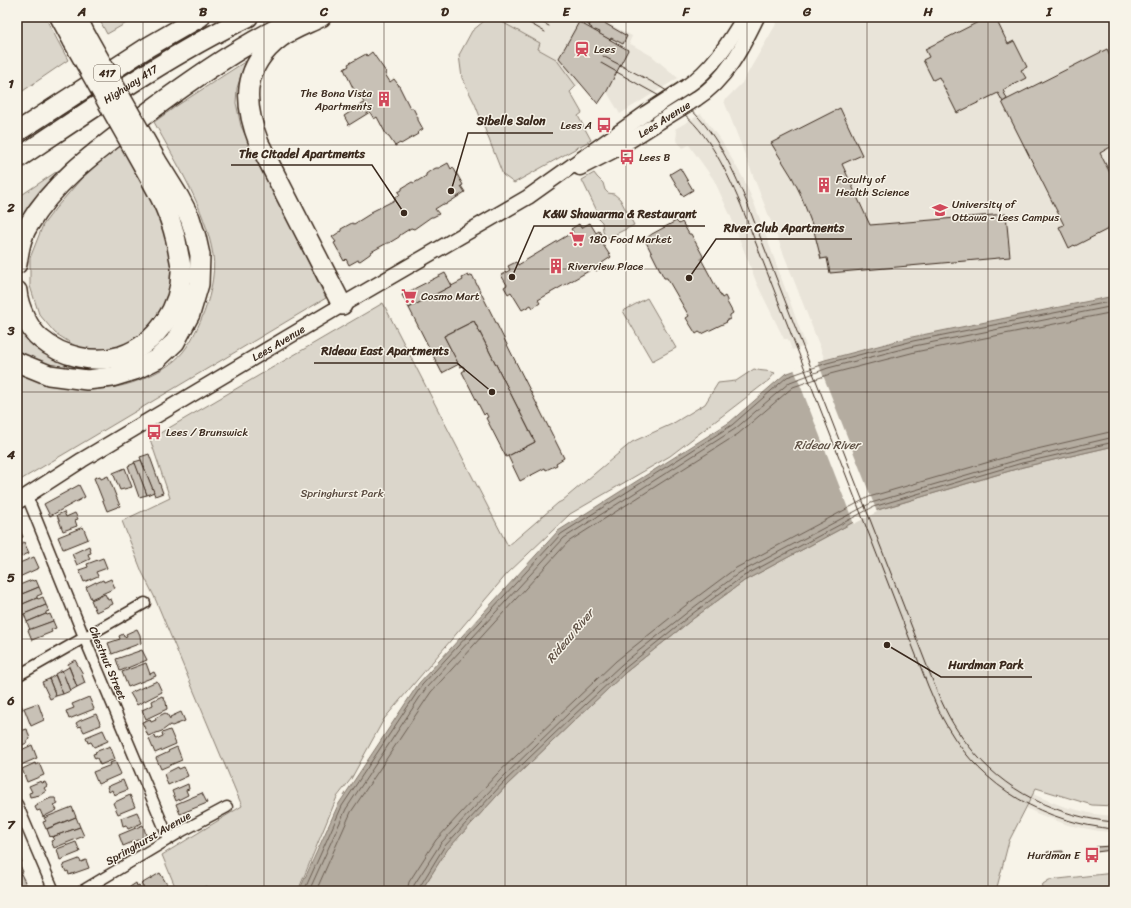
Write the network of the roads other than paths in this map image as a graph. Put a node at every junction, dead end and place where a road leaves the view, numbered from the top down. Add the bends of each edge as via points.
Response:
1 (60, 17) edge
2 (76, 17) edge
3 (200, 17) edge
4 (248, 17) edge
5 (301, 17) edge
6 (321, 17) edge
7 (744, 17) edge
8 (757, 17) edge
9 (79, 37) junction
10 (17, 132) edge
11 (17, 159) edge
12 (150, 164) junction
13 (542, 188) junction
14 (17, 264) edge
15 (17, 291) edge
16 (342, 305) junction
17 (17, 362) edge
18 (22, 498) edge
19 (145, 603) dead end
20 (84, 636) junction
21 (17, 676) edge
22 (17, 804) edge
23 (227, 807) dead end
24 (169, 839) junction
25 (54, 891) edge
26 (82, 891) edge

1 - 9 highway
2 - 9 highway
3 - 10 highway, 417 via 148,47
4 - 11 highway, Highway 417 / 417 via 193,46
5 - 14 highway via 265,34 172,94 62,181 27,227
6 - 16 highway via 281,37 262,55 251,78 247,96 251,121 259,142
7 - 13 main road, Lees Avenue, bridge via 733,37 703,74
8 - 13 main road, Lees Avenue, bridge via 727,71 703,94 615,150
9 - 12 highway, bridge
12 - 15 highway via 175,234 181,269 174,305 155,335 121,356 103,359 76,357 40,339 27,321
12 - 17 highway via 179,197 190,218 200,255 199,284 190,314 175,342 158,359 112,377 87,380 48,374
13 - 16 main road, Lees Avenue
16 - 18 main road, Lees Avenue via 86,457
18 - 20 street, Chestnut Street
19 - 20 street
20 - 21 street
20 - 24 street, Chestnut Street
22 - 25 street
23 - 24 street, Springhurst Avenue
24 - 26 street, Springhurst Avenue

